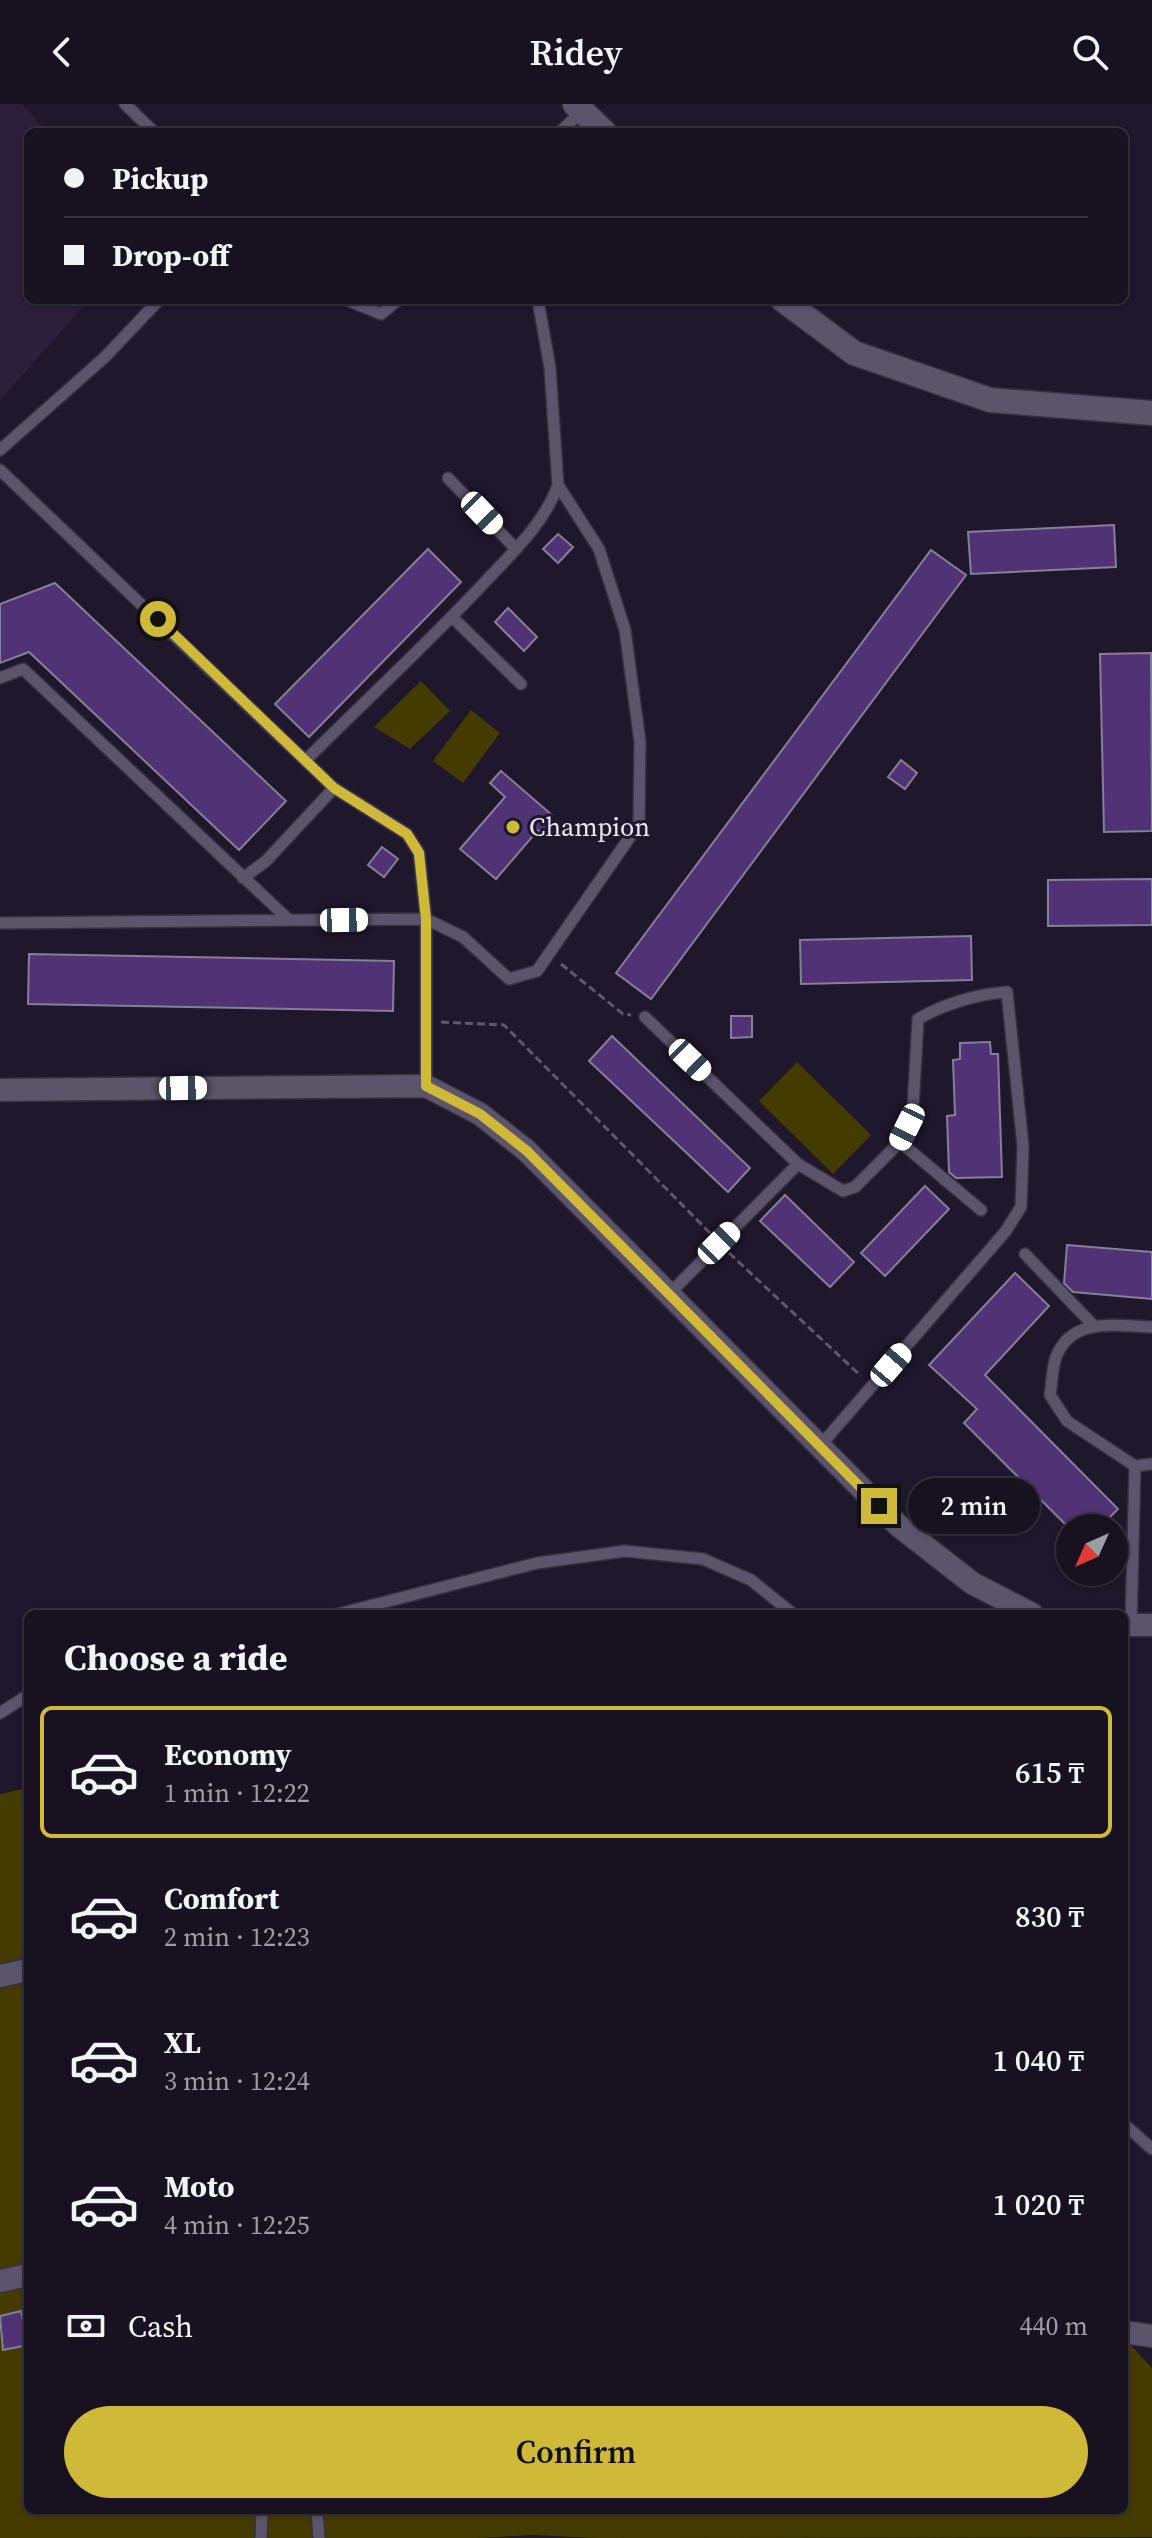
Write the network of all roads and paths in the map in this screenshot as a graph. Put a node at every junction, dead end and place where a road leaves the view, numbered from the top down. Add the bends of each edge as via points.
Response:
1 (125, 104) edge
2 (579, 107) edge
3 (150, 128) edge
4 (563, 128) edge
5 (600, 128) edge
6 (155, 304) edge
7 (357, 304) edge
8 (393, 304) edge
9 (539, 304) edge
10 (788, 304) edge
11 (1152, 413) edge
12 (0, 450) edge
13 (0, 470) edge
14 (448, 478) dead end
15 (558, 485) junction
16 (516, 549) junction
17 (452, 617) junction
18 (0, 678) edge
19 (521, 684) dead end
20 (306, 760) junction
21 (334, 788) junction
22 (243, 878) junction
23 (426, 919) junction
24 (289, 920) junction
25 (0, 923) edge
26 (548, 954) junction
27 (645, 1017) joint
28 (426, 1022) junction
29 (426, 1086) junction
30 (0, 1090) edge
31 (900, 1142) junction
32 (798, 1164) junction
33 (981, 1210) dead end
34 (719, 1243) junction
35 (1025, 1254) dead end
36 (669, 1294) junction
37 (1093, 1325) junction
38 (1152, 1327) edge
39 (872, 1387) junction
40 (820, 1446) junction
41 (1152, 1464) edge
42 (1135, 1466) junction
43 (354, 1610) edge
44 (788, 1610) edge
45 (1024, 1610) edge
46 (1136, 1625) edge
47 (24, 1698) edge
48 (0, 1713) edge
49 (24, 1971) edge
50 (0, 1976) edge
51 (1128, 2128) edge
52 (1152, 2149) edge
53 (24, 2276) edge
54 (0, 2281) edge
55 (1128, 2333) edge
56 (1152, 2336) edge
57 (262, 2514) edge
58 (317, 2514) edge
59 (261, 2538) edge
60 (319, 2538) edge

1 - 3 lane
2 - 4 lane
2 - 5 street
6 - 12 lane via 105,357
7 - 8 lane via 381,314
9 - 15 lane via 550,368
10 - 11 street via 854,353 990,400
13 - 20 lane
14 - 16 lane
15 - 16 lane via 550,508
15 - 26 lane via 599,549 625,630 640,742 639,824
16 - 17 lane
17 - 19 lane
17 - 20 lane
18 - 22 lane via 23,669
20 - 21 lane
21 - 22 lane via 266,861
21 - 23 lane via 407,834 419,853
22 - 24 lane
23 - 24 lane
23 - 26 lane via 463,937 509,979 537,971
23 - 28 lane
24 - 25 lane
26 - 27 path via 623,1014
27 - 32 lane
28 - 29 lane
28 - 34 path via 504,1025
29 - 30 street
29 - 36 street via 480,1114 527,1151
31 - 32 lane via 855,1187 843,1191
31 - 33 lane
31 - 39 lane via 913,1107 918,1019 933,1010 1007,992 1023,1146 1021,1207
32 - 34 lane
34 - 36 lane
34 - 39 path
35 - 37 lane
36 - 40 street
37 - 38 lane
37 - 42 lane via 1076,1332 1056,1356 1050,1395 1067,1421
39 - 40 lane
40 - 45 street via 911,1536 972,1583
41 - 42 lane
42 - 46 lane
43 - 44 lane via 537,1563 625,1551 703,1559 751,1580
47 - 48 lane
49 - 50 street
51 - 52 lane
53 - 54 street
55 - 56 street
57 - 59 lane
58 - 60 lane

